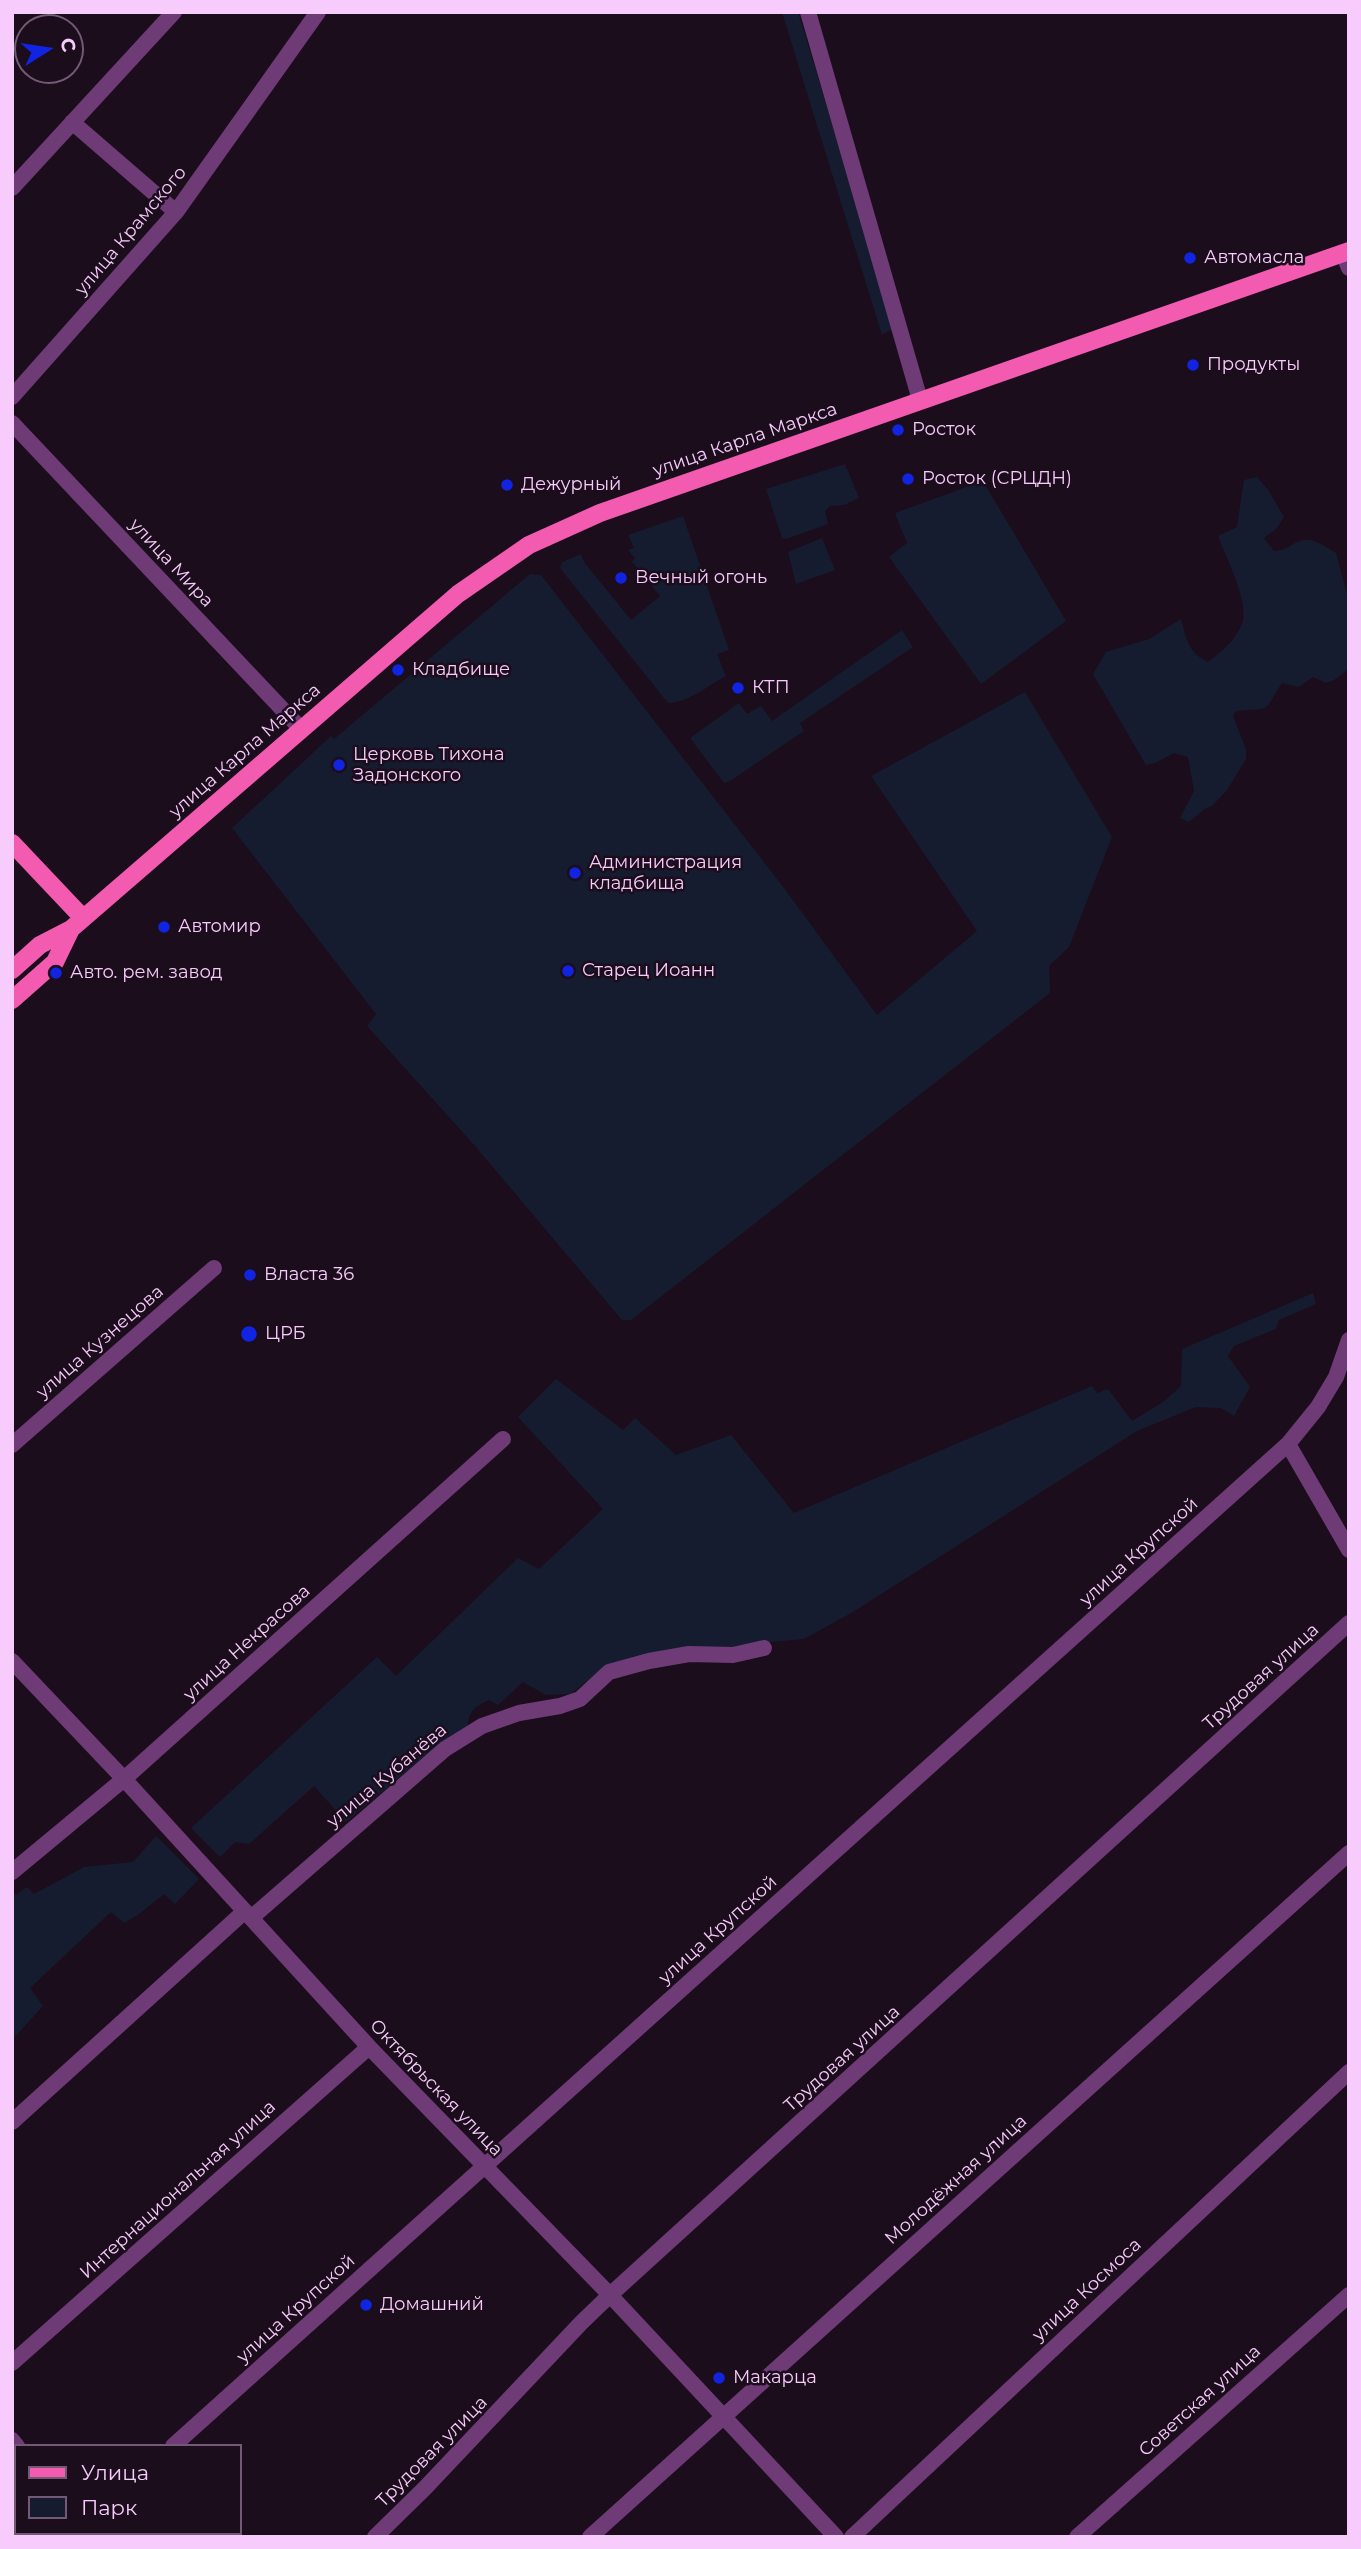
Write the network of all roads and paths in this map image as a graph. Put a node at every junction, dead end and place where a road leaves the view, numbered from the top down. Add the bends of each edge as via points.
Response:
1 (174, 12) edge
2 (318, 12) edge
3 (808, 12) edge
4 (72, 122) junction
5 (12, 188) edge
6 (176, 212) junction
7 (1347, 257) edge
8 (12, 397) edge
9 (920, 400) junction
10 (12, 423) edge
11 (302, 730) junction
12 (12, 843) edge
13 (77, 924) junction
14 (12, 970) edge
15 (12, 1000) edge
16 (214, 1268) dead end
17 (1349, 1340) edge
18 (503, 1439) dead end
19 (1288, 1444) junction
20 (12, 1445) edge
21 (1349, 1550) edge
22 (1349, 1623) edge
23 (764, 1648) dead end
24 (12, 1661) edge
25 (124, 1779) junction
26 (1349, 1853) edge
27 (12, 1872) edge
28 (248, 1914) junction
29 (369, 2047) junction
30 (1349, 2072) edge
31 (12, 2122) edge
32 (484, 2166) junction
33 (610, 2295) junction
34 (1349, 2295) edge
35 (12, 2363) edge
36 (723, 2415) junction
37 (175, 2444) edge
38 (375, 2537) edge
39 (590, 2537) edge
40 (835, 2537) edge
41 (852, 2537) edge
42 (1077, 2537) edge

1 - 4 street
2 - 6 street, улица Крамского
3 - 9 street
4 - 5 street
4 - 6 street
6 - 8 street, улица Крамского
7 - 9 main road, улица Карла Маркса
9 - 11 main road, улица Карла Маркса via 600,513 529,545 458,594
10 - 11 street, улица Мира
11 - 13 main road, улица Карла Маркса
12 - 13 main road
13 - 14 main road, улица Карла Маркса via 40,945
13 - 15 main road, улица Карла Маркса via 55,962
16 - 20 street, улица Кузнецова
17 - 19 street, улица Крупской via 1336,1377
18 - 25 street, улица Некрасова
19 - 21 street
19 - 32 street, улица Крупской
22 - 33 street, Трудовая улица
23 - 28 street, улица Кубанёва via 733,1655 689,1654 609,1672 580,1699 482,1726 445,1749
24 - 25 street, Октябрьская улица
25 - 27 street, улица Некрасова
25 - 28 street, Октябрьская улица
26 - 36 street, Молодёжная улица
28 - 29 street, Октябрьская улица
28 - 31 street, улица Кубанёва
29 - 32 street, Октябрьская улица
29 - 35 street, Интернациональная улица
30 - 41 street, улица Космоса
32 - 33 street, Октябрьская улица
32 - 37 street, улица Крупской
33 - 36 street, Октябрьская улица
33 - 38 street, Трудовая улица
34 - 42 street, Советская улица
36 - 39 street, Молодёжная улица
36 - 40 street, Октябрьская улица

